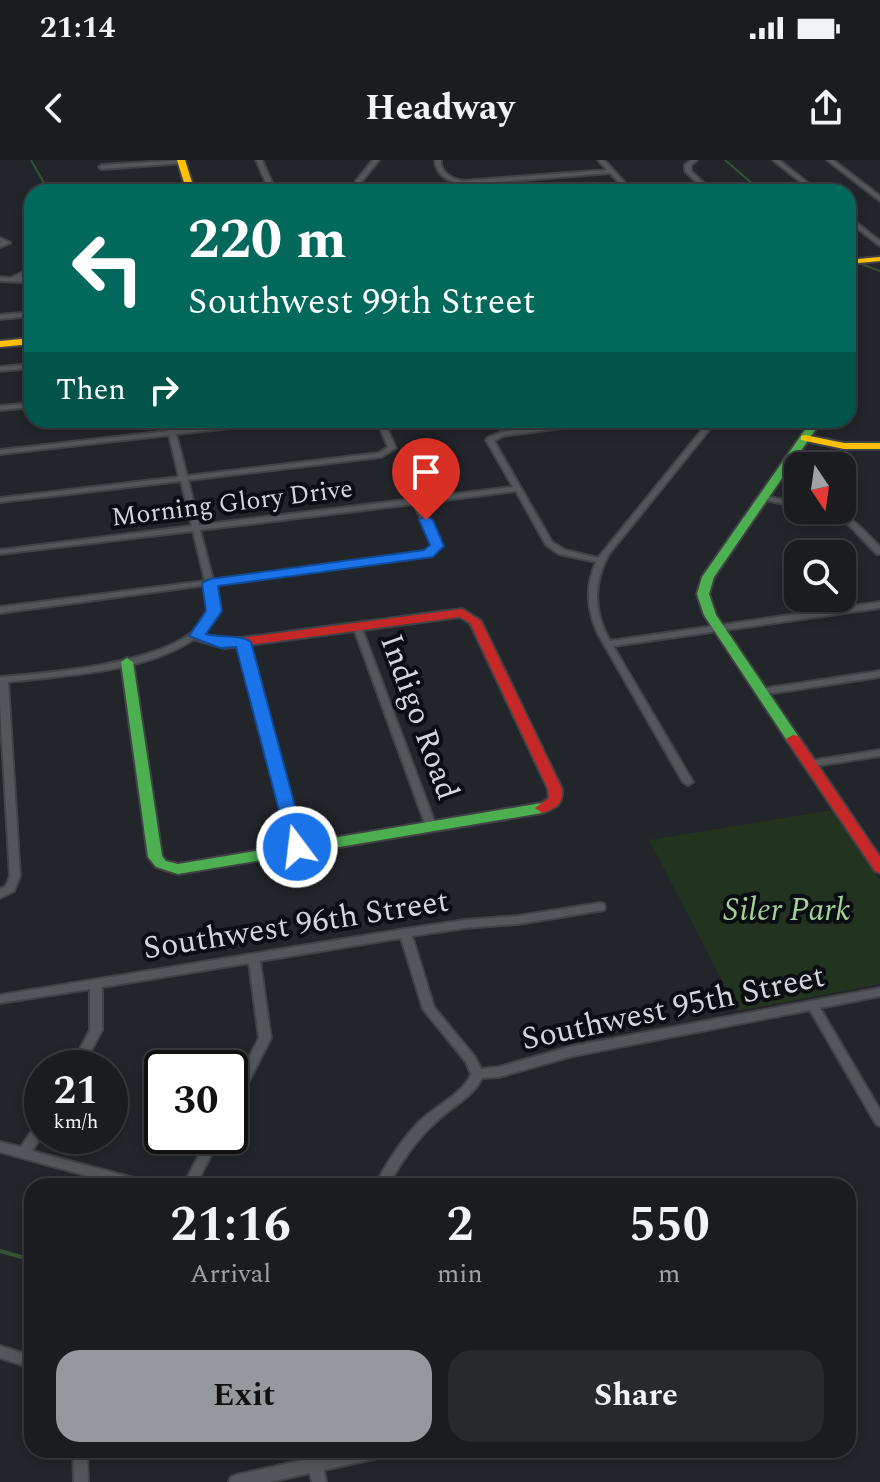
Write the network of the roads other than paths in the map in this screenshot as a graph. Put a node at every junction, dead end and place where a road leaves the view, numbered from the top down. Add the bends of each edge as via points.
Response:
1 (259, 160) edge
2 (376, 160) edge
3 (438, 160) edge
4 (601, 160) edge
5 (694, 160) edge
6 (776, 160) edge
7 (830, 160) edge
8 (182, 161) edge
9 (116, 166) dead end
10 (611, 171) junction
11 (188, 184) edge
12 (270, 184) edge
13 (358, 184) edge
14 (623, 184) edge
15 (702, 184) edge
16 (806, 184) edge
17 (880, 199) edge
18 (856, 224) edge
19 (880, 244) edge
20 (880, 259) edge
21 (856, 261) edge
22 (14, 278) dead end
23 (0, 279) edge
24 (24, 315) edge
25 (0, 317) edge
26 (24, 342) edge
27 (0, 344) edge
28 (24, 367) edge
29 (0, 369) edge
30 (24, 406) edge
31 (0, 408) edge
32 (171, 428) edge
33 (210, 428) edge
34 (384, 428) edge
35 (555, 428) edge
36 (708, 428) edge
37 (812, 428) edge
38 (172, 432) junction
39 (805, 438) junction
40 (880, 446) edge
41 (0, 452) edge
42 (184, 478) junction
43 (516, 489) junction
44 (764, 497) junction
45 (0, 500) edge
46 (417, 501) junction
47 (784, 502) edge
48 (853, 524) edge
49 (196, 528) junction
50 (0, 552) edge
51 (880, 552) edge
52 (600, 561) junction
53 (210, 583) junction
54 (880, 605) edge
55 (0, 610) edge
56 (357, 626) junction
57 (718, 628) junction
58 (197, 636) junction
59 (243, 642) junction
60 (608, 644) junction
61 (127, 662) junction
62 (880, 674) edge
63 (2, 679) edge
64 (761, 692) junction
65 (880, 753) edge
66 (809, 764) junction
67 (688, 782) dead end
68 (431, 826) junction
69 (297, 847) junction
70 (874, 851) edge
71 (880, 868) edge
72 (0, 894) edge
73 (600, 907) dead end
74 (405, 933) junction
75 (254, 958) junction
76 (96, 984) junction
77 (880, 992) edge
78 (0, 999) edge
79 (813, 1005) junction
80 (85, 1050) edge
81 (248, 1072) edge
82 (477, 1074) junction
83 (880, 1121) edge
84 (0, 1147) edge
85 (24, 1153) edge
86 (28, 1154) edge
87 (206, 1154) edge
88 (116, 1178) edge
89 (193, 1178) edge
90 (386, 1178) edge
91 (0, 1352) edge
92 (24, 1360) edge
93 (80, 1458) edge
94 (311, 1458) edge
95 (314, 1458) edge
96 (81, 1482) edge
97 (236, 1482) edge
98 (319, 1482) edge

1 - 12 street
2 - 13 street
3 - 10 street via 440,171 462,183
4 - 10 street
5 - 15 street via 688,171
6 - 16 street
7 - 17 street
8 - 9 street
8 - 11 street
10 - 14 street
18 - 19 street
20 - 21 street
22 - 23 street
24 - 25 street
26 - 27 street
28 - 29 street
30 - 31 street
32 - 38 street
33 - 38 street
34 - 42 street via 391,451 377,456
35 - 43 street via 491,438
36 - 52 street
37 - 39 street
38 - 41 street
38 - 42 street
39 - 40 street
39 - 44 street
42 - 45 street
42 - 49 street
43 - 46 street, Morning Glory Drive
43 - 52 street via 552,547
44 - 47 street
44 - 57 street via 703,586 705,607
46 - 49 street, Morning Glory Drive
46 - 53 street via 437,546 428,554
48 - 51 street
49 - 50 street, Morning Glory Drive
49 - 53 street
52 - 60 street via 592,579 591,603
53 - 55 street
53 - 58 street via 214,611
54 - 57 street
56 - 59 street
56 - 68 street, Indigo Road
56 - 68 street via 447,613 475,621 555,789 556,800 540,809
57 - 60 street
57 - 64 street
58 - 59 street
58 - 61 street
59 - 69 street
60 - 67 street
61 - 63 street
61 - 69 street via 155,857 161,864 178,869
62 - 64 street
63 - 72 street via 15,876
64 - 66 street
65 - 66 street
66 - 70 street
68 - 69 street
70 - 71 street
73 - 74 street, Southwest 96th Street
74 - 75 street, Southwest 96th Street
74 - 82 street via 429,1009
75 - 76 street, Southwest 96th Street
75 - 81 street via 265,1038
76 - 78 street, Southwest 96th Street
76 - 80 street via 96,1030
77 - 79 street, Southwest 95th Street
79 - 82 street, Southwest 95th Street
79 - 83 street
82 - 90 street via 471,1088 413,1136
84 - 85 street
86 - 88 street
87 - 89 street
91 - 92 street
93 - 96 street
94 - 97 street
95 - 98 street

